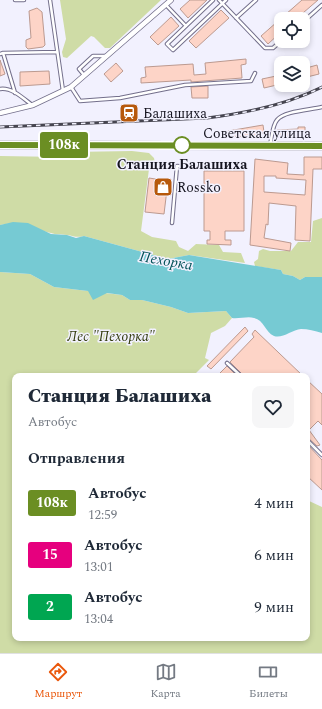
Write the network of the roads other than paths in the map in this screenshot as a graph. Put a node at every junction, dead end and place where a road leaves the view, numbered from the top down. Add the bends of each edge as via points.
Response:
1 (15, 0) edge
2 (24, 0) edge
3 (50, 0) edge
4 (171, 0) edge
5 (213, 0) edge
6 (220, 0) edge
7 (226, 0) edge
8 (256, 0) edge
9 (222, 3) junction
10 (166, 5) junction
11 (322, 5) edge
12 (310, 16) edge
13 (236, 18) junction
14 (186, 26) junction
15 (274, 47) edge
16 (58, 52) junction
17 (2, 53) edge
18 (108, 56) junction
19 (255, 73) dead end
20 (85, 76) junction
21 (71, 87) junction
22 (0, 89) edge
23 (63, 92) junction
24 (15, 93) junction
25 (33, 105) junction
26 (322, 107) edge
27 (0, 113) edge
28 (0, 145) edge
29 (270, 146) junction
30 (322, 146) edge
31 (192, 166) dead end
32 (172, 223) dead end
33 (227, 363) dead end
34 (238, 373) edge
35 (310, 443) edge
36 (322, 455) edge

1 - 2 lane
3 - 16 lane
4 - 10 street
5 - 14 lane
6 - 9 lane
7 - 9 lane
8 - 13 lane
9 - 13 lane
9 - 14 lane via 173,50 167,44
10 - 14 lane
10 - 18 street
11 - 12 lane
13 - 15 lane via 264,48
16 - 17 lane
16 - 23 lane
17 - 24 lane
18 - 20 street
18 - 20 lane via 93,56 79,69
19 - 21 lane via 250,81 185,85 100,100 80,101
20 - 21 street
21 - 23 street
22 - 24 lane
23 - 25 street
24 - 25 lane
25 - 27 street
26 - 29 lane via 283,115 273,128
28 - 29 main road, Советская улица
29 - 30 main road, Советская улица
31 - 32 lane via 177,166
33 - 34 lane
35 - 36 lane

